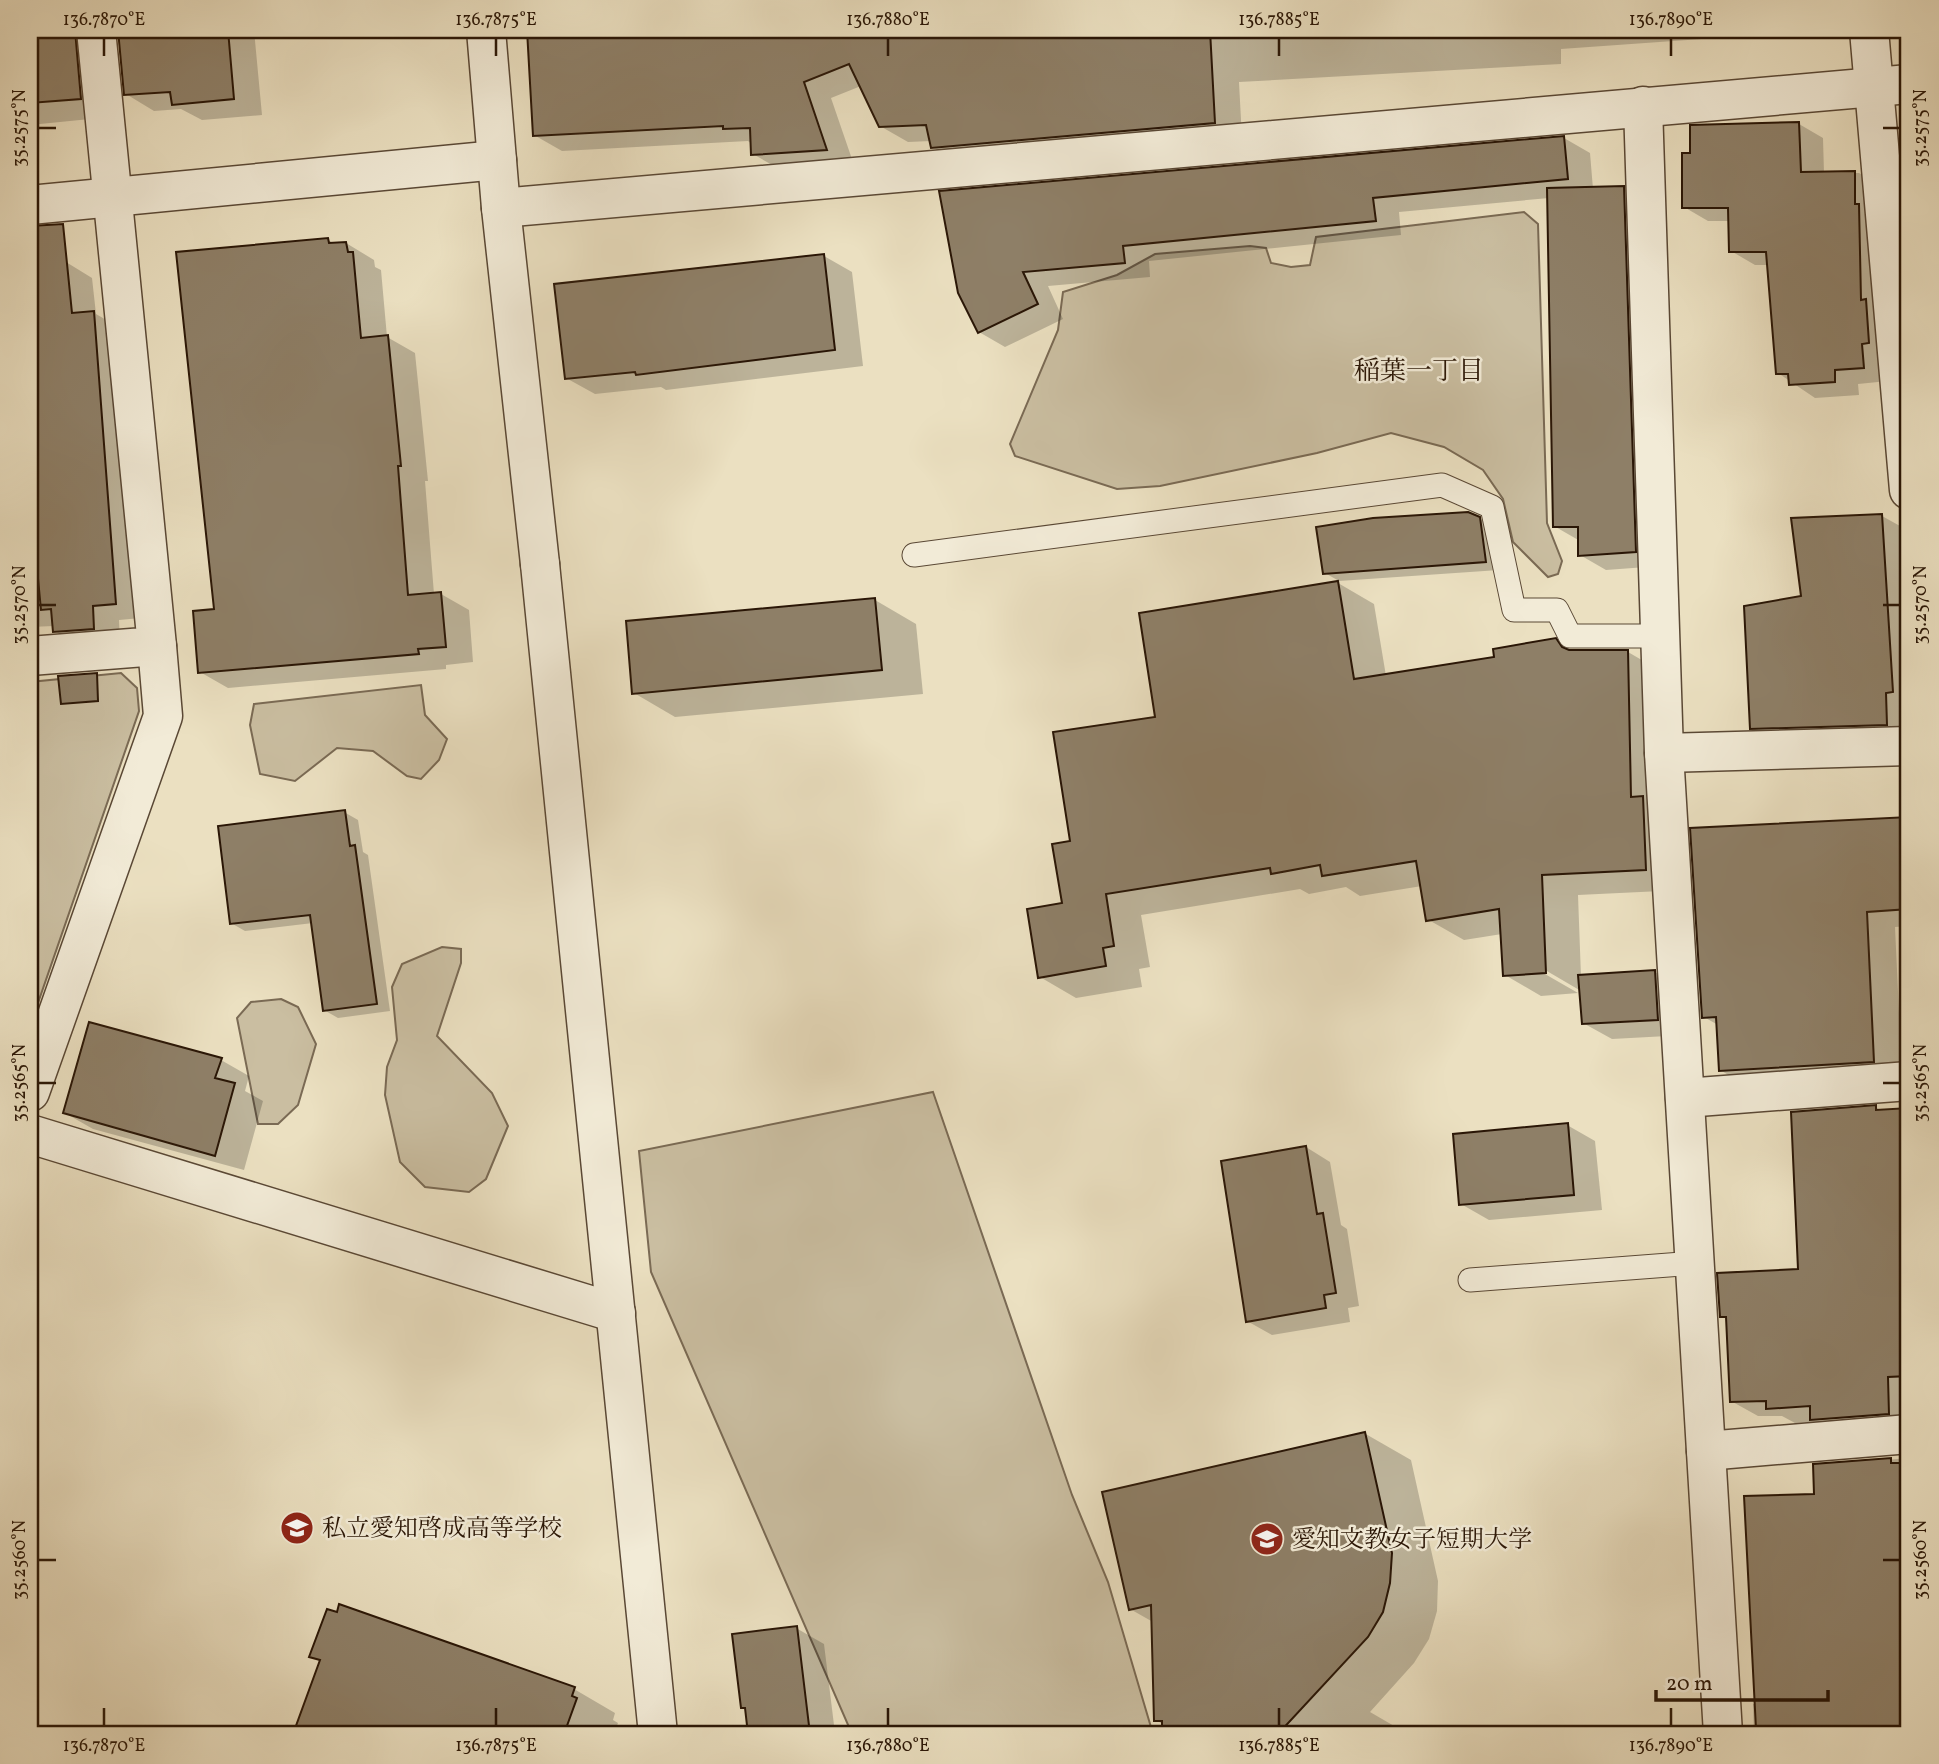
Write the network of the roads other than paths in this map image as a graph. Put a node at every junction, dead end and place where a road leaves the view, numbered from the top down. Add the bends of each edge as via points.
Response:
1 (96, 30) edge
2 (486, 30) edge
3 (1869, 30) edge
4 (1891, 85) edge
5 (1643, 106) junction
6 (498, 160) junction
7 (113, 197) junction
8 (30, 205) edge
9 (501, 208) junction
10 (1906, 417) edge
11 (1909, 490) edge
12 (914, 555) dead end
13 (1660, 636) junction
14 (157, 646) junction
15 (30, 656) edge
16 (1909, 746) edge
17 (1664, 753) junction
18 (1909, 1081) edge
19 (30, 1092) edge
20 (1685, 1098) junction
21 (30, 1134) edge
22 (1695, 1264) junction
23 (1470, 1280) dead end
24 (616, 1313) junction
25 (1909, 1434) edge
26 (1706, 1451) junction
27 (658, 1734) edge
28 (1723, 1734) edge

1 - 7 street
2 - 6 street
3 - 4 street
4 - 5 street
4 - 10 street
5 - 9 street
5 - 13 street
6 - 7 street
6 - 9 street
7 - 8 street
7 - 14 street
9 - 24 street
10 - 11 street
12 - 13 lane via 1442,485 1492,507 1514,610 1557,610 1570,636
13 - 17 street
14 - 15 street
14 - 19 street via 163,716
16 - 17 street
17 - 20 street
18 - 20 street
20 - 22 street
21 - 24 street
22 - 23 lane
22 - 26 street
24 - 27 street
25 - 26 street
26 - 28 street

